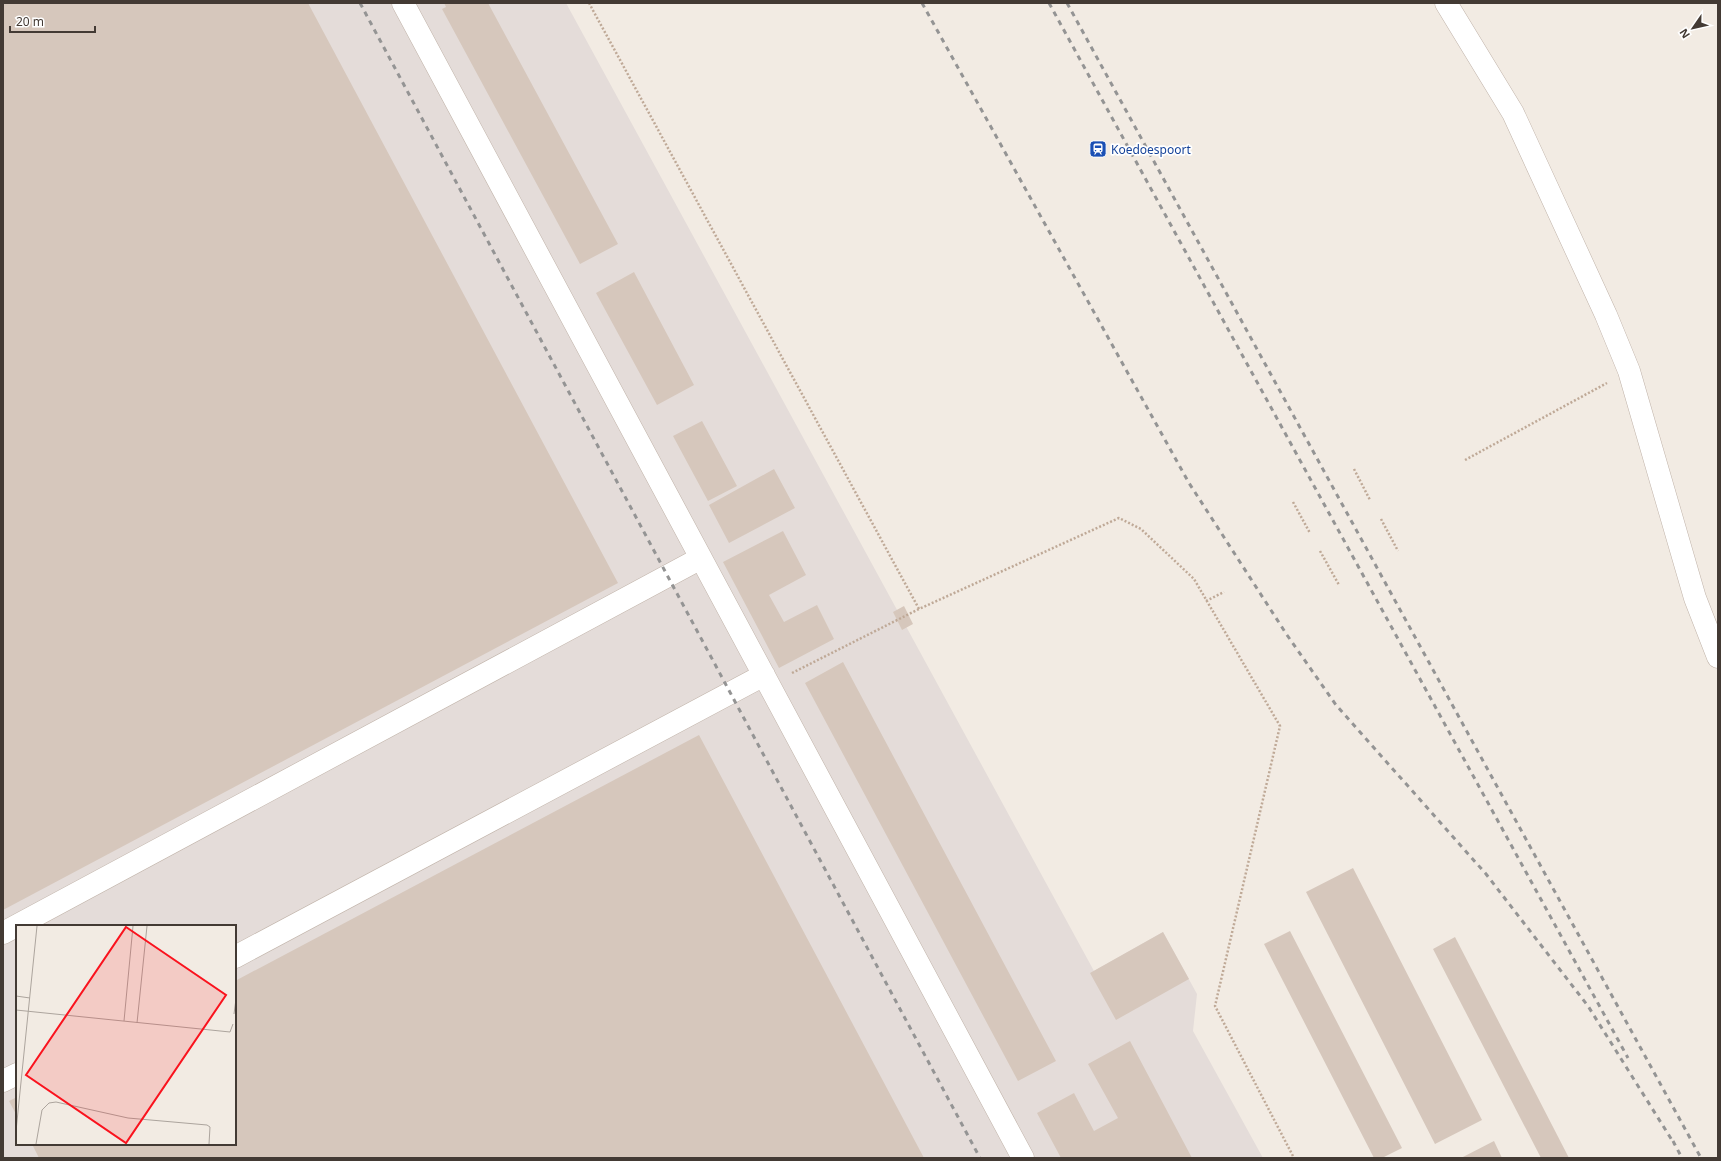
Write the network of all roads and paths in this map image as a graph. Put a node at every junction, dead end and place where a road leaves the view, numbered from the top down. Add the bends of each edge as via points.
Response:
1 (403, 3) edge
2 (589, 3) edge
3 (1446, 3) edge
4 (1629, 371) junction
5 (1465, 460) dead end
6 (1354, 469) dead end
7 (1370, 500) dead end
8 (1293, 502) dead end
9 (1381, 519) dead end
10 (1310, 533) dead end
11 (1320, 551) dead end
12 (1398, 551) dead end
13 (701, 558) junction
14 (1338, 585) dead end
15 (1224, 592) dead end
16 (1206, 601) junction
17 (919, 609) junction
18 (1718, 657) edge
19 (766, 680) junction
20 (18, 925) edge
21 (16, 926) edge
22 (3, 933) edge
23 (236, 956) edge
24 (16, 1074) edge
25 (3, 1081) edge
26 (1022, 1158) edge
27 (1294, 1158) edge

1 - 13 street
2 - 17 path
3 - 4 street via 1513,113
4 - 5 path
4 - 18 street via 1695,598
6 - 7 path
8 - 10 path
9 - 12 path
11 - 14 path
13 - 19 street
13 - 20 street
15 - 16 path
16 - 17 path via 1194,579 1141,529 1120,518
16 - 27 path via 1280,726 1215,1006
17 - 19 path
19 - 23 street
19 - 26 street
21 - 22 street
24 - 25 street

